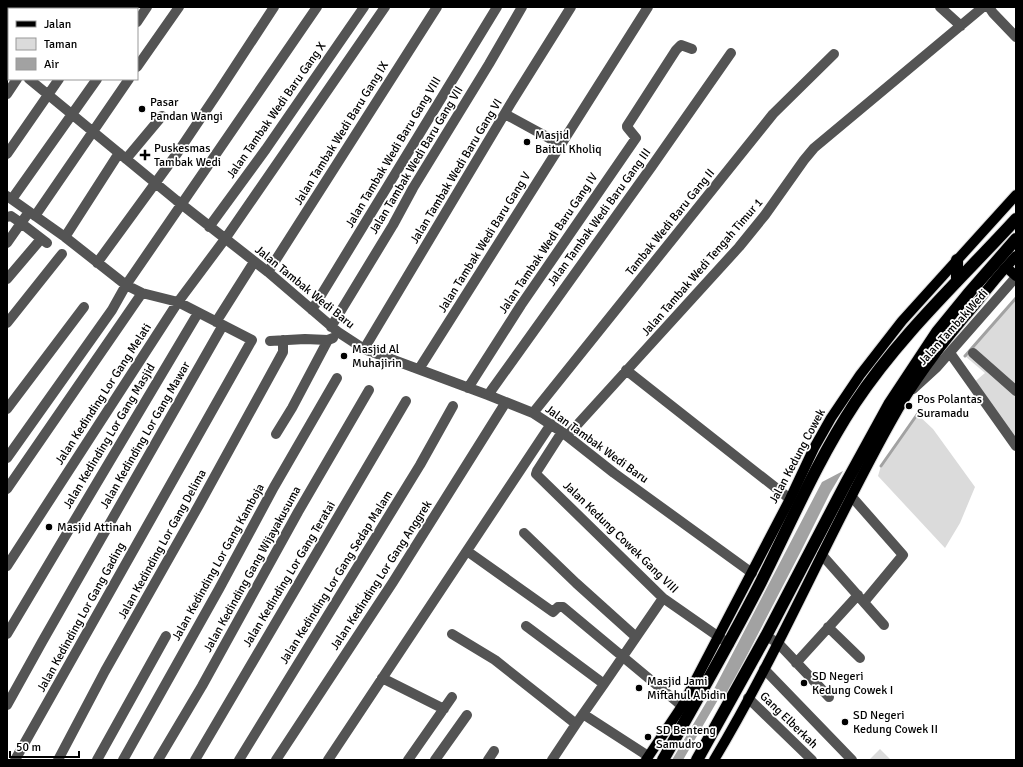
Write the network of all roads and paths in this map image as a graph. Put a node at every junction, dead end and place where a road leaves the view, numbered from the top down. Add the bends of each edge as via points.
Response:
1 (147, 7) edge
2 (179, 7) edge
3 (274, 7) edge
4 (317, 7) edge
5 (364, 7) edge
6 (385, 7) edge
7 (437, 7) edge
8 (497, 7) edge
9 (522, 7) edge
10 (571, 7) edge
11 (648, 7) edge
12 (940, 7) edge
13 (983, 7) edge
14 (989, 7) edge
15 (138, 20) edge
16 (961, 26) junction
17 (1016, 37) edge
18 (692, 49) dead end
19 (731, 53) dead end
20 (834, 54) dead end
21 (138, 66) edge
22 (16, 80) edge
23 (30, 80) edge
24 (58, 80) edge
25 (96, 80) edge
26 (128, 80) edge
27 (7, 94) edge
28 (48, 95) junction
29 (505, 114) junction
30 (72, 115) junction
31 (162, 116) dead end
32 (92, 132) junction
33 (560, 144) junction
34 (7, 154) edge
35 (123, 156) junction
36 (155, 183) junction
37 (1016, 195) edge
38 (10, 198) edge
39 (182, 204) junction
40 (32, 214) junction
41 (7, 216) edge
42 (1016, 219) edge
43 (21, 223) junction
44 (209, 227) junction
45 (65, 237) junction
46 (225, 239) junction
47 (1016, 239) edge
48 (7, 243) edge
49 (62, 254) dead end
50 (1016, 256) edge
51 (957, 260) junction
52 (254, 262) junction
53 (98, 263) junction
54 (1006, 267) junction
55 (268, 272) junction
56 (1016, 276) edge
57 (7, 279) edge
58 (957, 281) junction
59 (126, 285) junction
60 (142, 293) junction
61 (178, 302) junction
62 (84, 307) dead end
63 (312, 310) junction
64 (198, 313) junction
65 (7, 323) edge
66 (219, 323) junction
67 (334, 329) junction
68 (283, 340) junction
69 (328, 340) junction
70 (270, 341) dead end
71 (364, 349) junction
72 (950, 352) junction
73 (973, 353) dead end
74 (419, 369) junction
75 (626, 370) junction
76 (337, 378) dead end
77 (468, 388) junction
78 (369, 390) dead end
79 (1016, 391) edge
80 (908, 393) junction
81 (488, 395) junction
82 (406, 402) dead end
83 (506, 402) junction
84 (453, 406) dead end
85 (7, 409) edge
86 (533, 413) junction
87 (550, 426) junction
88 (276, 434) dead end
89 (565, 434) junction
90 (1016, 446) edge
91 (7, 458) edge
92 (536, 474) joint
93 (7, 489) edge
94 (852, 497) junction
95 (790, 499) junction
96 (524, 533) dead end
97 (467, 551) junction
98 (822, 555) junction
99 (7, 566) edge
100 (752, 573) junction
101 (663, 598) junction
102 (861, 598) junction
103 (884, 625) dead end
104 (526, 626) dead end
105 (828, 627) junction
106 (7, 634) edge
107 (452, 634) dead end
108 (166, 636) dead end
109 (718, 636) junction
110 (766, 636) junction
111 (636, 637) junction
112 (778, 643) junction
113 (729, 644) junction
114 (623, 657) junction
115 (860, 658) dead end
116 (796, 663) junction
117 (764, 669) junction
118 (382, 678) junction
119 (604, 684) junction
120 (452, 697) dead end
121 (829, 697) dead end
122 (748, 698) junction
123 (7, 705) edge
124 (682, 706) junction
125 (444, 709) junction
126 (583, 714) junction
127 (467, 715) dead end
128 (576, 724) junction
129 (494, 751) dead end
130 (647, 758) edge
131 (15, 760) edge
132 (58, 760) edge
133 (97, 760) edge
134 (123, 760) edge
135 (158, 760) edge
136 (195, 760) edge
137 (239, 760) edge
138 (276, 760) edge
139 (328, 760) edge
140 (408, 760) edge
141 (435, 760) edge
142 (488, 760) edge
143 (552, 760) edge
144 (663, 760) edge
145 (696, 760) edge
146 (714, 760) edge
147 (812, 760) edge
148 (852, 760) edge

1 - 15 street
2 - 21 street
3 - 36 street
4 - 39 street
5 - 44 street, Jalan Tambak Wedi Baru Gang X
6 - 46 street, Jalan Kedinding Lor Gang Melati
7 - 55 street, Jalan Tambak Wedi Baru Gang IX
8 - 63 street, Jalan Tambak Wedi Baru Gang VIII
9 - 67 street, Jalan Tambak Wedi Baru Gang VII via 413,188
10 - 29 street, Jalan Tambak Wedi Baru Gang VI
11 - 33 street, Jalan Tambak Wedi Baru Gang V
12 - 16 street
13 - 16 street, Jalan Tambak Wedi Tengah Timur 1
14 - 17 street
16 - 75 street, Jalan Tambak Wedi Tengah Timur 1 via 814,148 739,247
18 - 77 street, Jalan Tambak Wedi Baru Gang IV via 681,45 676,50 627,126 636,138 521,305
19 - 81 street, Jalan Tambak Wedi Baru Gang III
20 - 86 street, Tambak Wedi Baru Gang II via 773,114
22 - 27 street
23 - 28 street, Jalan Tambak Wedi Baru
24 - 28 street
25 - 30 street
26 - 32 street
28 - 30 street, Jalan Tambak Wedi Baru
28 - 34 street
29 - 33 street
29 - 71 street, Jalan Tambak Wedi Baru Gang VI
30 - 32 street, Jalan Tambak Wedi Baru
30 - 38 street
31 - 35 street
32 - 35 street, Jalan Tambak Wedi Baru
32 - 40 street
33 - 74 street, Jalan Tambak Wedi Baru Gang V
35 - 36 street, Jalan Tambak Wedi Baru
35 - 45 street
36 - 39 street, Jalan Tambak Wedi Baru
36 - 53 street
37 - 51 main road, Jalan Kedung Cowek
38 - 40 street
39 - 44 street, Jalan Tambak Wedi Baru
39 - 59 street
40 - 43 street
40 - 45 street
41 - 43 street
42 - 58 highway, Jalan Kedung Cowek
43 - 48 street
43 - 57 street via 44,241
44 - 46 street, Jalan Tambak Wedi Baru
45 - 53 street
46 - 52 street, Jalan Tambak Wedi Baru
46 - 61 street, Jalan Kedinding Lor Gang Melati
47 - 110 highway via 937,332 890,403
49 - 65 street
50 - 54 main road
51 - 58 highway
51 - 95 main road, Jalan Kedung Cowek via 902,322 860,376 831,418
52 - 55 street, Jalan Tambak Wedi Baru
52 - 66 street, Jalan Kedinding Lor Gang Mawar
53 - 59 street
54 - 56 main road
54 - 80 main road via 945,340
55 - 63 street, Jalan Tambak Wedi Baru
56 - 72 street, Jalan Tambak Wedi
58 - 113 highway, Jalan Kedung Cowek via 895,350 855,402 829,447
59 - 60 street
59 - 91 street via 112,310
60 - 61 street
60 - 93 street
61 - 64 street
61 - 99 street, Jalan Kedinding Lor Gang Melati
62 - 85 street
63 - 67 street, Jalan Tambak Wedi Baru
64 - 66 street
64 - 106 street, Jalan Kedinding Lor Gang Masjid
66 - 123 street, Jalan Kedinding Lor Gang Mawar
66 - 131 street, Jalan Kedinding Lor Gang Gading via 252,340
67 - 69 street via 333,338
67 - 71 street, Jalan Tambak Wedi Baru
68 - 69 street
68 - 70 street
68 - 132 street, Jalan Kedinding Lor Gang Delima via 282,352
69 - 88 street
71 - 74 street, Jalan Tambak Wedi Baru
72 - 80 street, Jalan Tambak Wedi
72 - 90 street
73 - 79 street
74 - 77 street, Jalan Tambak Wedi Baru
75 - 89 street, Jalan Tambak Wedi Tengah Timur 1
75 - 95 street
76 - 134 street, Jalan Kedinding Lor Gang Kamboja via 274,486
77 - 81 street, Jalan Tambak Wedi Baru
78 - 135 street, Jalan Kedinding Gang Wijayakusuma
80 - 94 main road
81 - 83 street, Jalan Tambak Wedi Baru
82 - 136 street, Jalan Kedinding Lor Gang Teratai
83 - 86 street, Jalan Tambak Wedi Baru
83 - 138 street, Jalan Kedinding Lor Gang Anggrek via 393,582
84 - 137 street, Jalan Kedinding Lor Gang Sedap Malam
86 - 87 street, Jalan Tambak Wedi Baru
87 - 89 street, Jalan Tambak Wedi Baru
87 - 97 street
89 - 92 street, Jalan Tambak Wedi Tengah Timur 1
89 - 100 street, Jalan Tambak Wedi Baru via 614,473
92 - 101 street, Jalan Kedung Cowek Gang VIII
94 - 98 main road
94 - 102 street via 903,554
95 - 100 main road, Jalan Kedung Cowek
96 - 111 street
97 - 114 street via 553,612 563,606
97 - 118 street
98 - 102 street
98 - 112 main road
100 - 109 main road, Jalan Kedung Cowek
101 - 109 street, Jalan Kedung Cowek Gang VIII
101 - 111 street
102 - 103 street
102 - 105 street
104 - 119 street
105 - 115 street
105 - 116 street
107 - 128 street via 495,660
108 - 133 street
109 - 113 street, Jalan Kedung Cowek Gang VIII
109 - 124 main road, Jalan Kedung Cowek
110 - 112 street
110 - 145 highway
111 - 114 street
112 - 116 street
112 - 117 main road
113 - 144 highway, Jalan Kedung Cowek
114 - 119 street
114 - 124 street
116 - 121 street
117 - 122 main road
117 - 148 street
118 - 125 street
118 - 139 street
119 - 126 street
120 - 125 street
122 - 146 main road
122 - 147 street, Gang Elberkah
124 - 130 main road, Jalan Kedung Cowek
125 - 140 street
126 - 128 street
126 - 130 street
127 - 141 street
128 - 143 street
129 - 142 street

